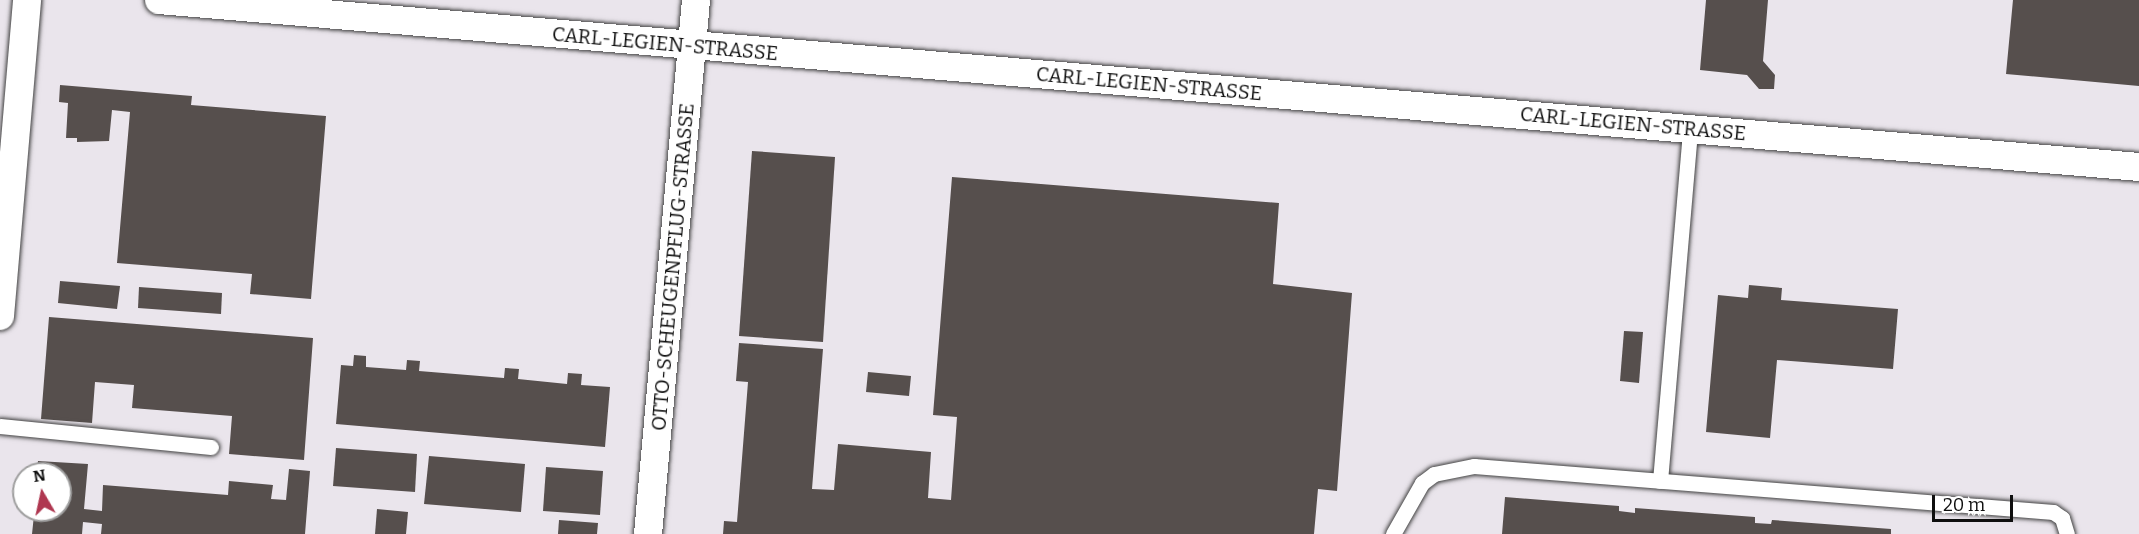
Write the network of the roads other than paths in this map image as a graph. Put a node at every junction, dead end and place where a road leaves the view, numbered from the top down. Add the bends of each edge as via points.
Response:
1 (27, 0) edge
2 (159, 0) edge
3 (696, 0) edge
4 (693, 46) junction
5 (1690, 129) junction
6 (2139, 167) edge
7 (5, 203) edge
8 (0, 316) edge
9 (0, 426) edge
10 (211, 447) dead end
11 (1660, 481) junction
12 (648, 534) edge
13 (1393, 534) edge
14 (2067, 534) edge

1 - 7 street
2 - 4 street, CARL-LEGIEN-STRASSE
3 - 4 street, OTTO-SCHEUGENPFLUG-STRASSE
4 - 5 street, CARL-LEGIEN-STRASSE
4 - 12 street, OTTO-SCHEUGENPFLUG-STRASSE
5 - 6 street, CARL-LEGIEN-STRASSE
5 - 11 lane
7 - 8 street
9 - 10 lane
11 - 13 lane via 1474,466 1456,468 1434,474 1422,483
11 - 14 lane via 2053,512 2062,518

